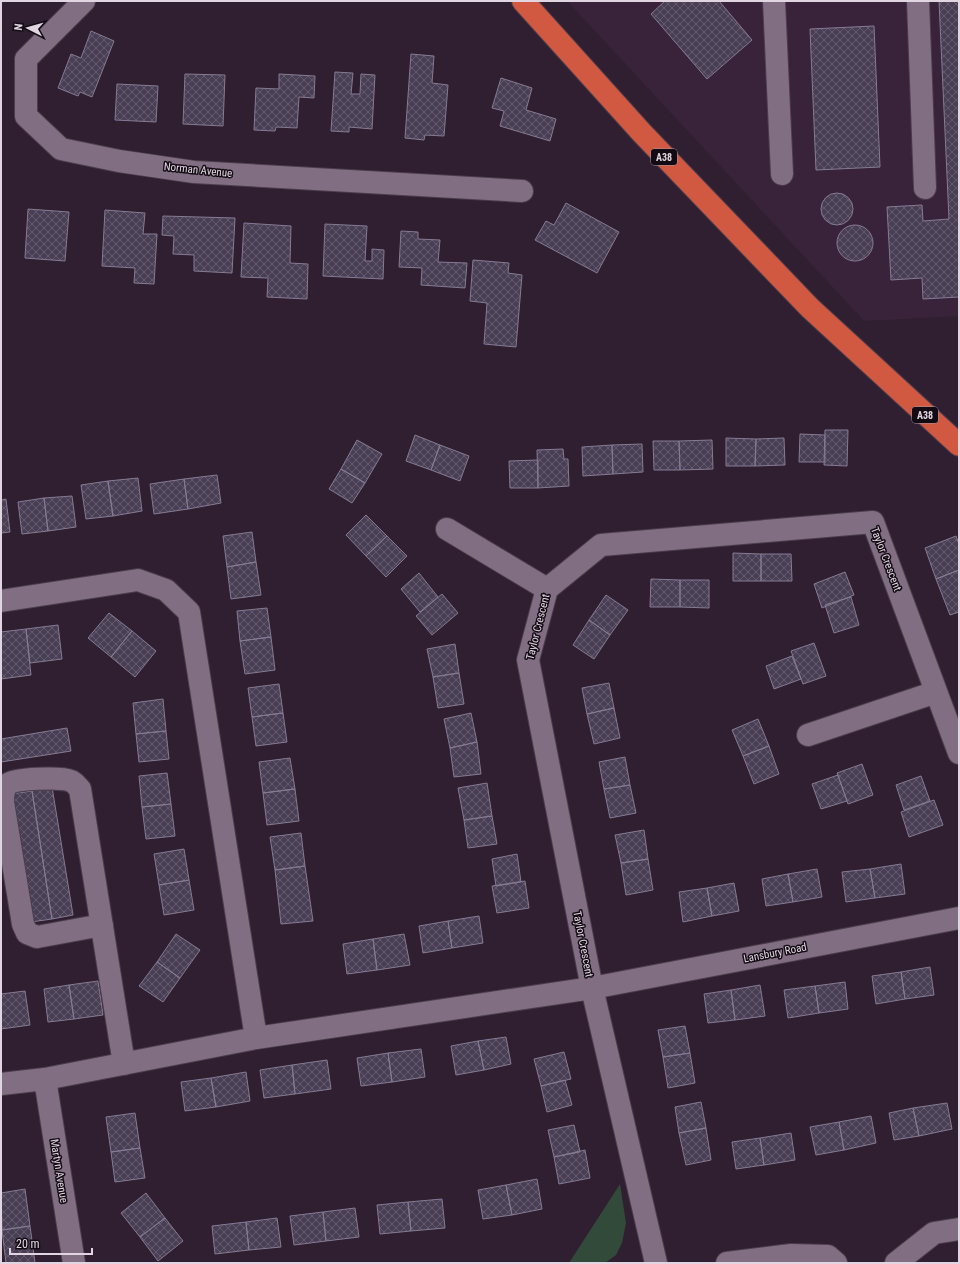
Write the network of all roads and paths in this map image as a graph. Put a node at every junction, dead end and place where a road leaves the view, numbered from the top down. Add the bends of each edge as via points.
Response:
1 (84, 1) edge
2 (523, 1) edge
3 (774, 1) edge
4 (918, 1) edge
5 (782, 174) dead end
6 (925, 188) dead end
7 (522, 191) dead end
8 (959, 445) edge
9 (446, 529) dead end
10 (547, 589) junction
11 (1, 600) edge
12 (936, 692) junction
13 (808, 735) dead end
14 (959, 753) edge
15 (959, 918) edge
16 (102, 925) junction
17 (592, 988) junction
18 (256, 1038) junction
19 (124, 1064) junction
20 (45, 1079) junction
21 (1, 1084) edge
22 (959, 1230) edge
23 (74, 1263) edge
24 (656, 1263) edge
25 (727, 1263) edge
26 (836, 1263) edge
27 (896, 1263) edge

1 - 7 street, Norman Avenue via 26,59 26,116 61,149 194,172
2 - 8 highway, A38 via 642,133 810,308
3 - 5 street
4 - 6 street
9 - 10 street
10 - 12 street, Taylor Crescent via 601,545 873,522
10 - 17 street, Taylor Crescent via 528,660
11 - 18 street via 138,580 166,590 189,612
12 - 13 street
12 - 14 street, Taylor Crescent
15 - 17 street, Lansbury Road
16 - 16 street via 80,789 71,781 56,778 9,782 4,788 3,802 23,924 27,933 37,937
16 - 19 street
17 - 18 street, Lansbury Road
17 - 24 street, Taylor Crescent
18 - 19 street, Lansbury Road
19 - 20 street, Lansbury Road
20 - 21 street, Lansbury Road
20 - 23 street, Martyn Avenue
22 - 27 street via 934,1233
25 - 26 street via 791,1255 828,1256

